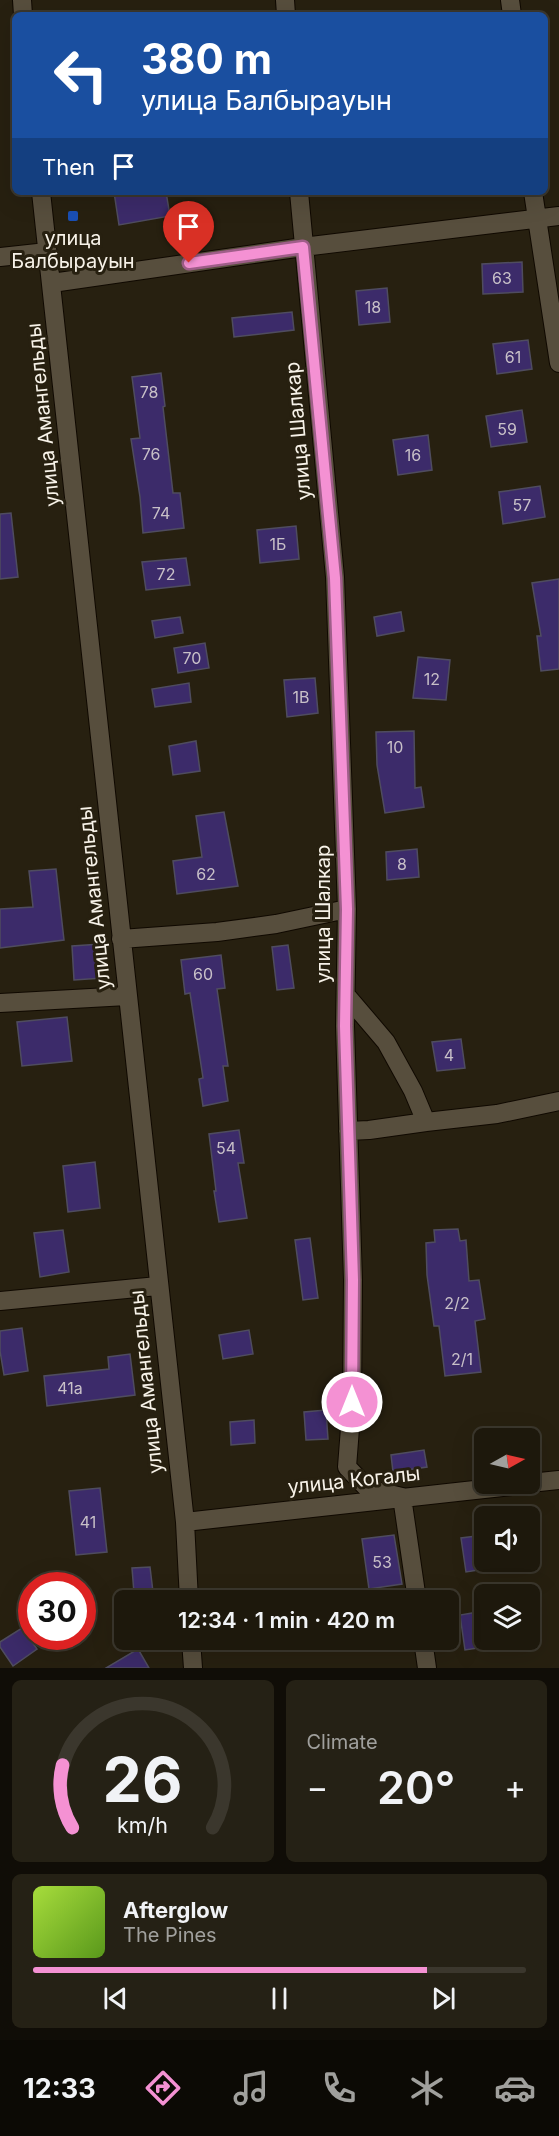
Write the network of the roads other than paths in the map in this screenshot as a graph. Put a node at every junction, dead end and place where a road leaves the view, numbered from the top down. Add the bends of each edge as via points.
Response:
1 (41, 195) edge
2 (299, 195) edge
3 (533, 195) edge
4 (559, 216) edge
5 (537, 219) junction
6 (303, 247) junction
7 (47, 252) junction
8 (0, 258) edge
9 (52, 283) junction
10 (559, 363) edge
11 (347, 909) junction
12 (121, 939) junction
13 (346, 995) junction
14 (127, 996) junction
15 (0, 1003) edge
16 (559, 1101) edge
17 (426, 1122) junction
18 (348, 1131) junction
19 (158, 1286) junction
20 (0, 1301) edge
21 (559, 1480) edge
22 (540, 1483) edge
23 (474, 1490) edge
24 (402, 1497) junction
25 (184, 1522) junction
26 (188, 1590) edge
27 (416, 1590) edge
28 (192, 1650) edge
29 (424, 1650) edge
30 (193, 1668) edge
31 (427, 1668) edge

1 - 7 street, улица Амангельды
2 - 6 street, улица Шалкар
3 - 5 street
4 - 5 street
5 - 6 street
5 - 10 street
6 - 9 street
6 - 11 street, улица Шалкар via 335,578
7 - 8 street
7 - 9 street, улица Амангельды
9 - 12 street, улица Амангельды
11 - 12 street via 217,932
11 - 13 street, улица Шалкар
12 - 14 street, улица Амангельды
13 - 17 street via 386,1042
13 - 18 street, улица Шалкар
14 - 15 street
14 - 19 street, улица Амангельды
16 - 17 street via 496,1114
17 - 18 street
18 - 24 street, улица Шалкар via 353,1280 347,1467 368,1489
19 - 20 street
19 - 25 street, улица Амангельды
21 - 22 street, улица Когалы
23 - 24 street, улица Когалы
24 - 25 street, улица Когалы
24 - 27 street
25 - 26 street, улица Амангельды
28 - 30 street
29 - 31 street

